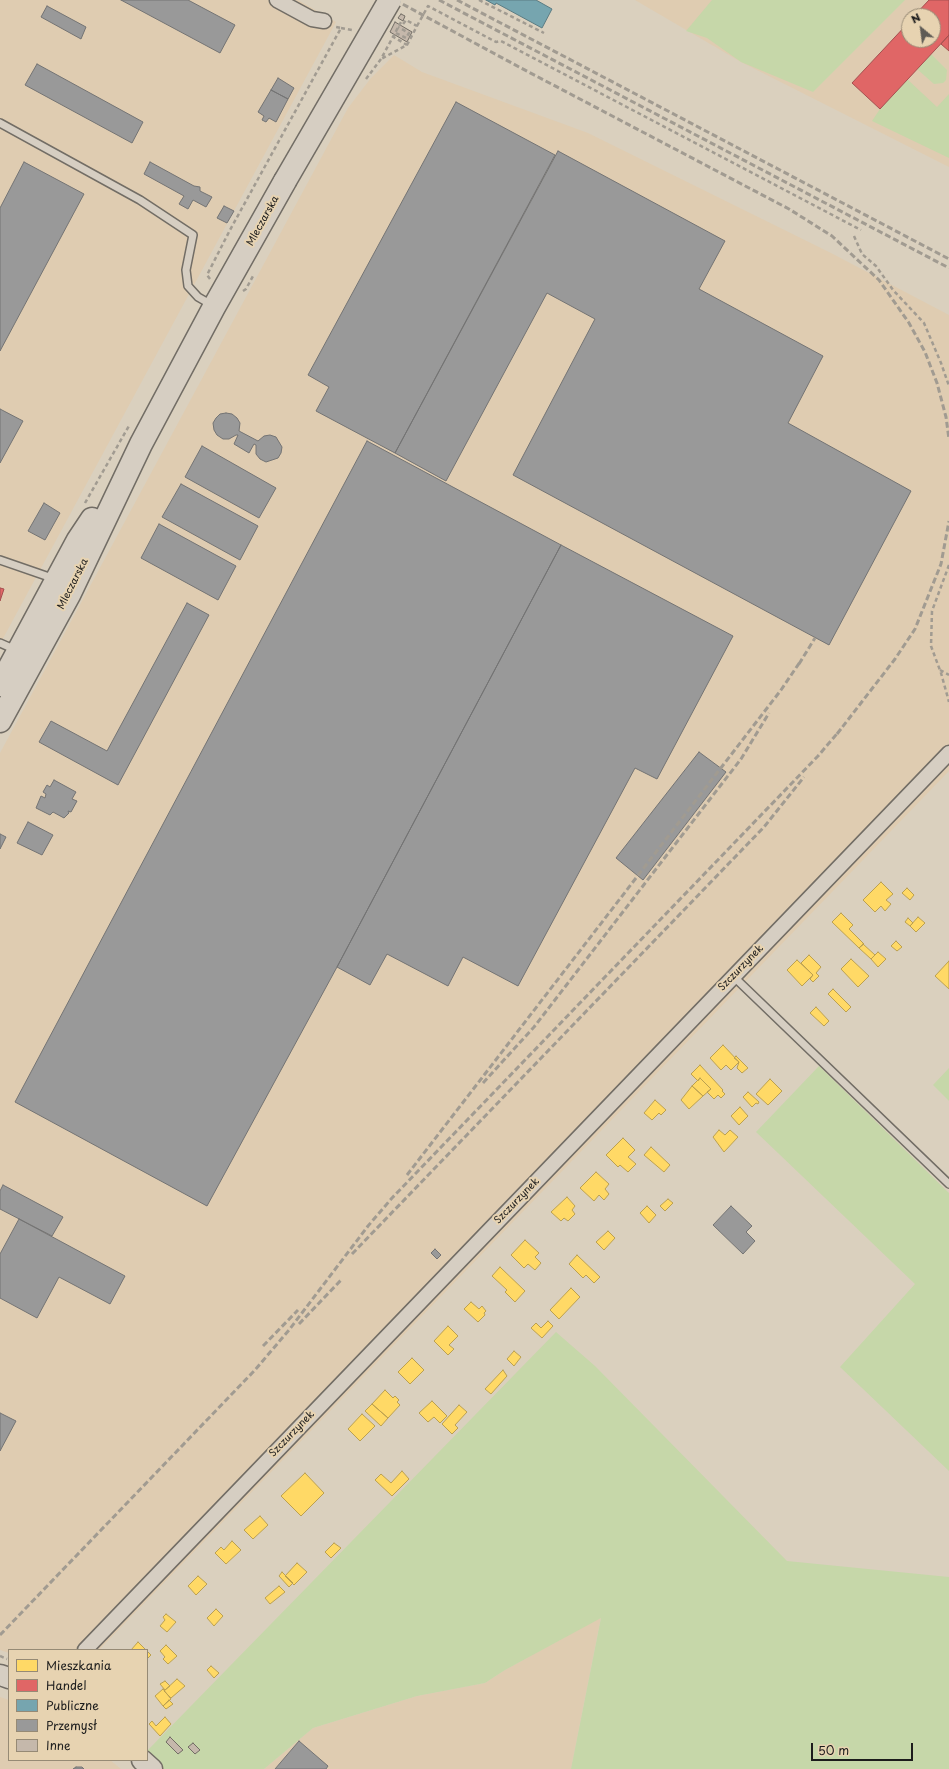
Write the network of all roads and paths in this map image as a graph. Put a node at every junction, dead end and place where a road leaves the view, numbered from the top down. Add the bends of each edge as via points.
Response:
1 (277, 0) edge
2 (479, 0) edge
3 (396, 8) edge
4 (406, 20) junction
5 (324, 21) joint
6 (417, 26) junction
7 (398, 27) junction
8 (396, 32) dead end
9 (544, 33) dead end
10 (392, 36) dead end
11 (381, 59) dead end
12 (0, 123) edge
13 (861, 230) dead end
14 (854, 236) dead end
15 (210, 279) dead end
16 (214, 306) junction
17 (949, 386) edge
18 (141, 444) junction
19 (0, 560) edge
20 (949, 565) edge
21 (57, 580) junction
22 (21, 653) edge
23 (940, 670) junction
24 (949, 675) edge
25 (0, 685) edge
26 (949, 702) edge
27 (0, 721) edge
28 (949, 753) edge
29 (733, 976) junction
30 (949, 1184) edge
31 (86, 1649) edge
32 (143, 1761) edge
33 (152, 1769) edge

1 - 5 street via 312,19
2 - 9 path
3 - 4 path
3 - 16 main road, Mleczarska, bridge via 285,180
4 - 6 path
4 - 7 path
5 - 15 path via 341,28 207,275
6 - 11 path via 407,45
6 - 13 path via 428,6 496,42 501,40
7 - 8 path via 409,33 406,38
7 - 10 path
12 - 16 lane via 140,200 193,235 186,270 188,286 198,297
14 - 17 path via 862,254 876,266 893,290 924,323
16 - 18 main road, Mleczarska
18 - 21 main road, Mleczarska via 78,540
18 - 22 main road, Mleczarska via 69,595
19 - 21 lane
20 - 23 path via 932,611 930,646
21 - 22 main road, Mleczarska
22 - 25 main road, Mleczarska
22 - 27 main road, Mleczarska
23 - 24 path
23 - 26 path
28 - 29 street, Szczurzynek
29 - 30 lane
29 - 31 street, Szczurzynek
32 - 33 main road

